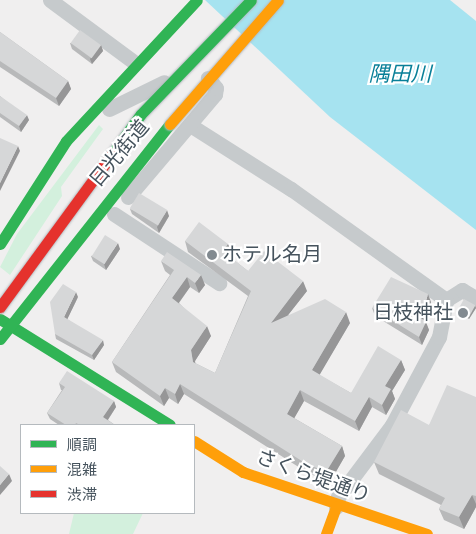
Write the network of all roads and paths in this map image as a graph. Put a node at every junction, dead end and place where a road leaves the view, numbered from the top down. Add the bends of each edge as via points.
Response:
1 (50, 0) edge
2 (251, 0) edge
3 (278, 0) edge
4 (195, 3) edge
5 (135, 63) junction
6 (190, 125) junction
7 (66, 141) junction
8 (114, 214) junction
9 (0, 244) edge
10 (219, 283) dead end
11 (476, 298) edge
12 (446, 300) junction
13 (0, 307) edge
14 (5, 322) edge
15 (0, 338) edge
16 (38, 345) junction
17 (168, 424) edge
18 (195, 442) edge
19 (336, 507) junction
20 (326, 534) edge
21 (427, 534) edge

1 - 5 street
2 - 13 main road, 日光街道, bridge via 141,114
3 - 14 main road, 日光街道, bridge
4 - 5 main road
5 - 7 main road
6 - 7 street via 216,90 205,77 184,75 133,94
6 - 8 street
6 - 12 street via 291,189
7 - 9 main road
8 - 10 street
8 - 16 street via 34,311 32,328
11 - 12 street via 462,290
12 - 19 street via 435,345 392,425 338,497
14 - 15 main road, 日光街道
14 - 16 main road
16 - 17 main road via 94,375
18 - 19 main road, さくら堤通り via 244,472
19 - 20 main road
19 - 21 main road, さくら堤通り

